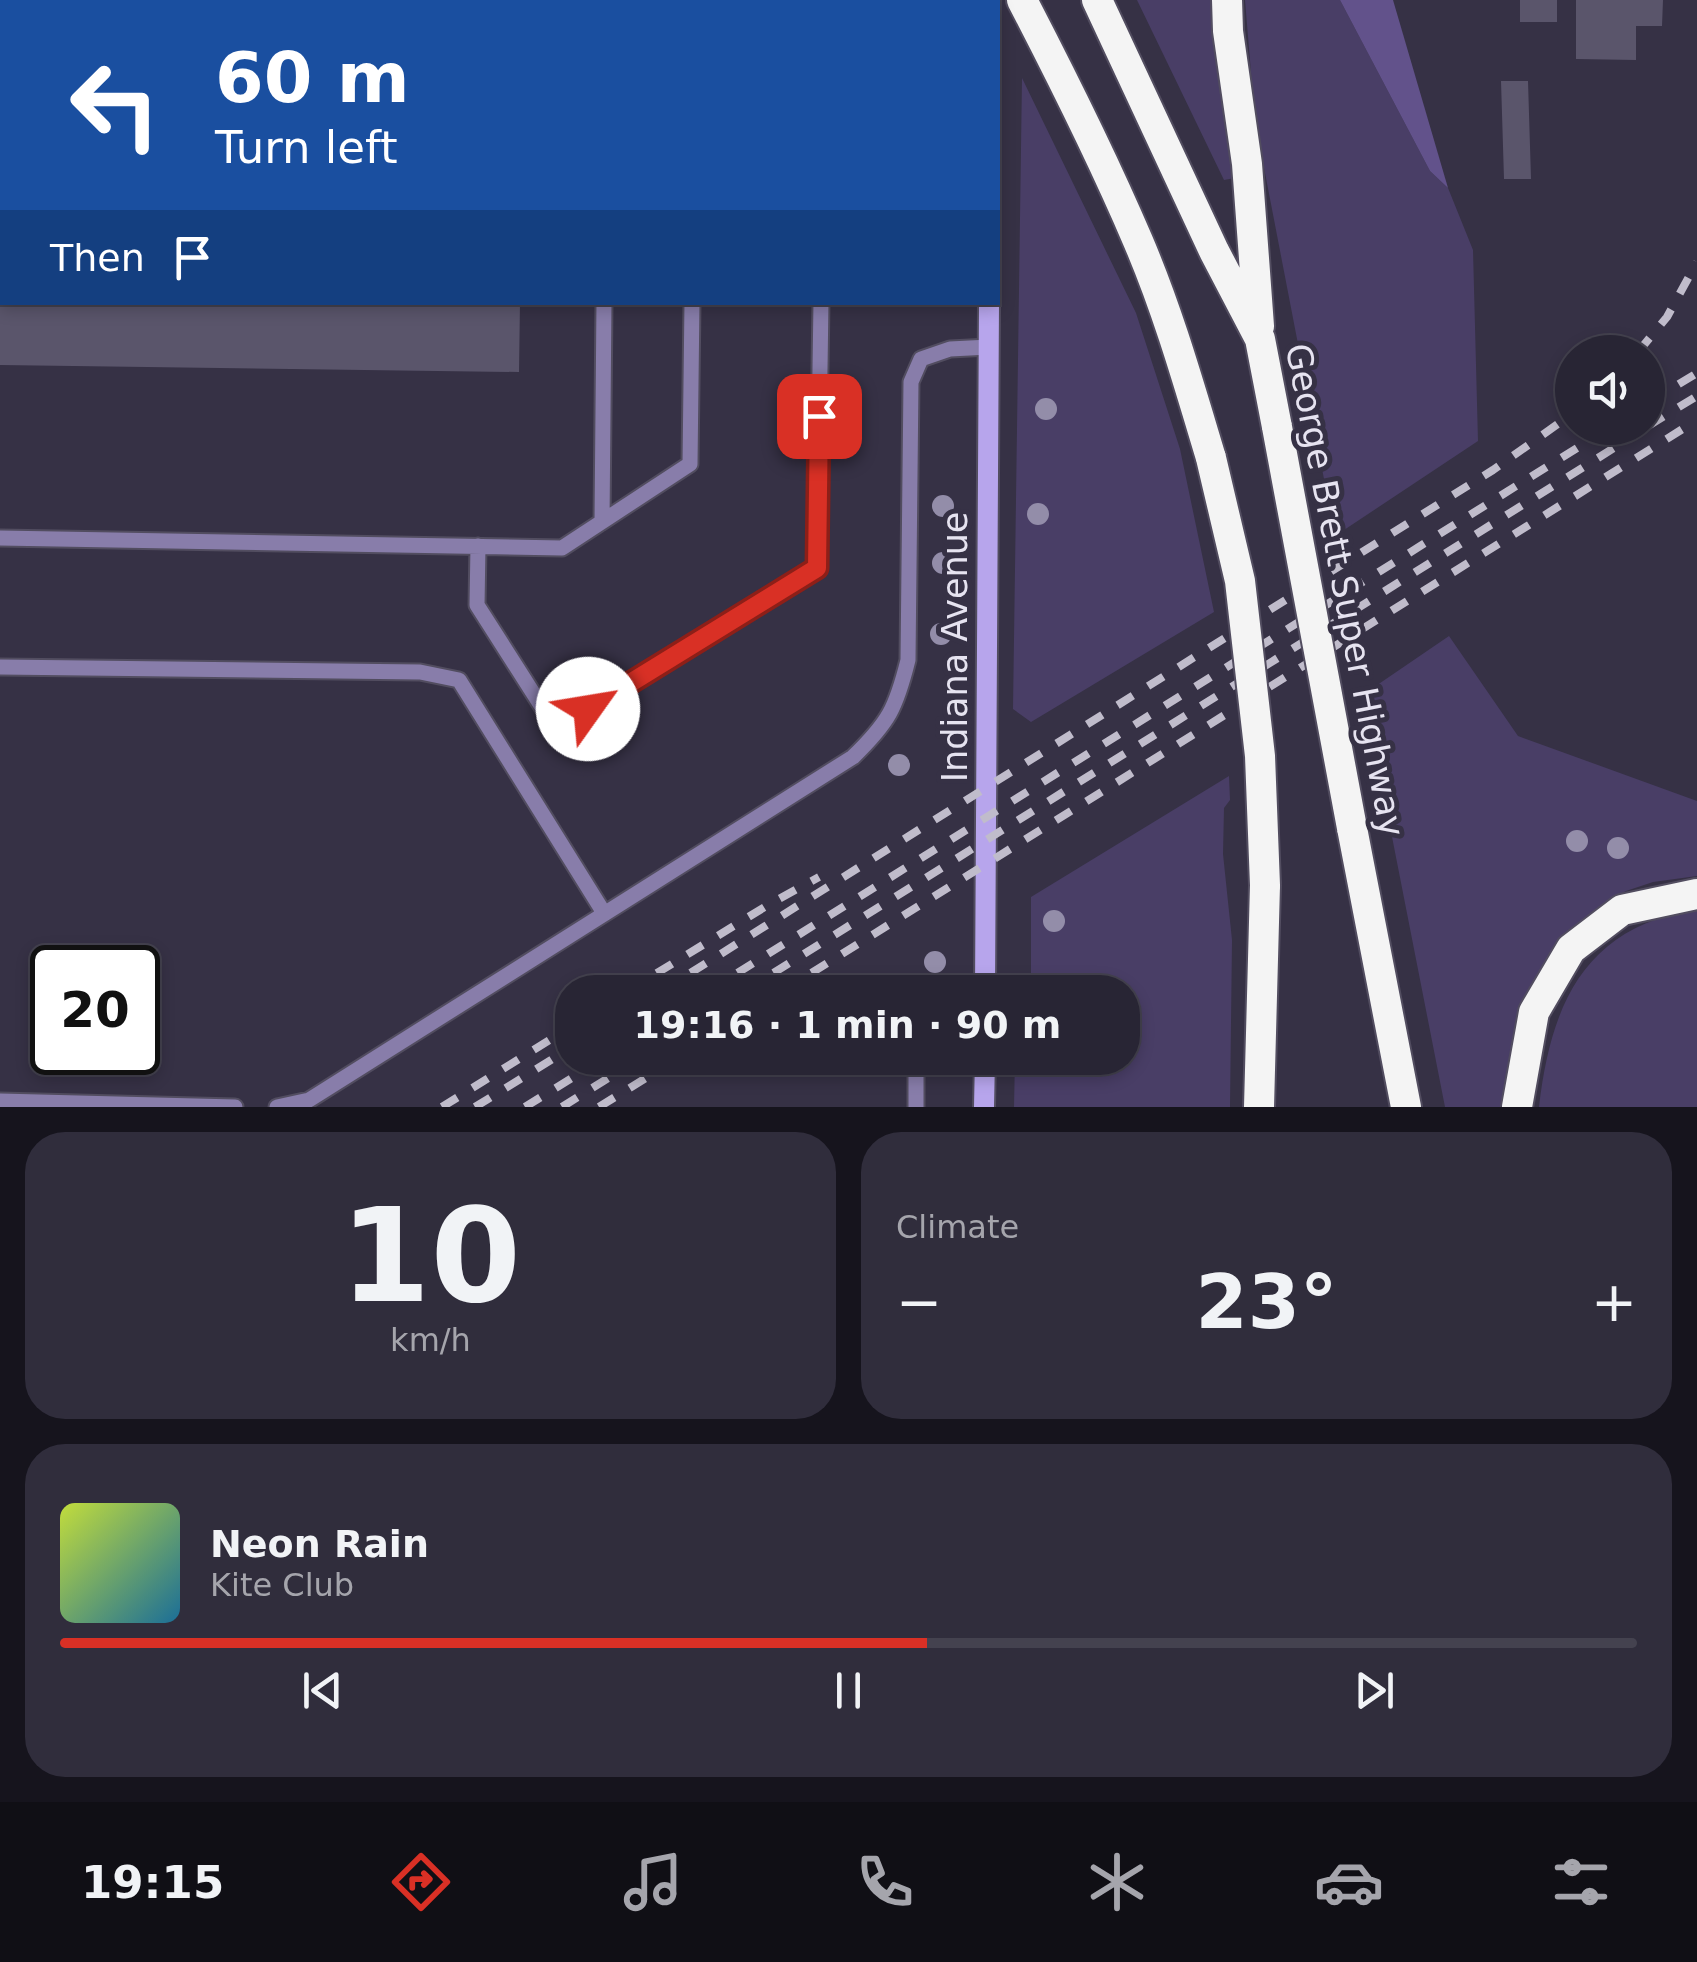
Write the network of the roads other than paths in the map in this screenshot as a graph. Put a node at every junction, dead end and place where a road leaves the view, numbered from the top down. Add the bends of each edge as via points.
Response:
1 (1022, 0) edge
2 (1096, 0) edge
3 (1227, 0) edge
4 (604, 305) edge
5 (692, 305) edge
6 (822, 305) edge
7 (989, 305) edge
8 (1260, 339) junction
9 (989, 347) junction
10 (602, 522) junction
11 (0, 538) edge
12 (478, 546) junction
13 (0, 667) edge
14 (1697, 894) edge
15 (604, 914) junction
16 (985, 975) edge
17 (916, 1075) edge
18 (985, 1075) edge
19 (0, 1101) edge
20 (236, 1107) edge
21 (277, 1107) edge
22 (916, 1107) edge
23 (984, 1107) edge
24 (1259, 1107) edge
25 (1406, 1107) edge
26 (1518, 1107) edge

1 - 24 highway, bridge via 1139,244 1212,458 1240,580 1260,756 1265,885
2 - 8 highway, George Brett Super Highway
3 - 8 highway
4 - 10 lane
5 - 10 lane via 690,464
6 - 12 lane via 817,568 556,729 477,605
7 - 9 street, Indiana Avenue
8 - 25 highway, George Brett Super Highway, bridge
9 - 15 lane via 950,348 921,359 910,382 908,660 883,727 853,756
9 - 16 street, Indiana Avenue
10 - 12 lane via 562,548
11 - 12 lane
13 - 15 lane via 420,672 459,680
14 - 26 highway via 1622,910 1571,949 1534,1012
15 - 21 lane via 309,1100
17 - 22 lane
18 - 23 street
19 - 20 lane

